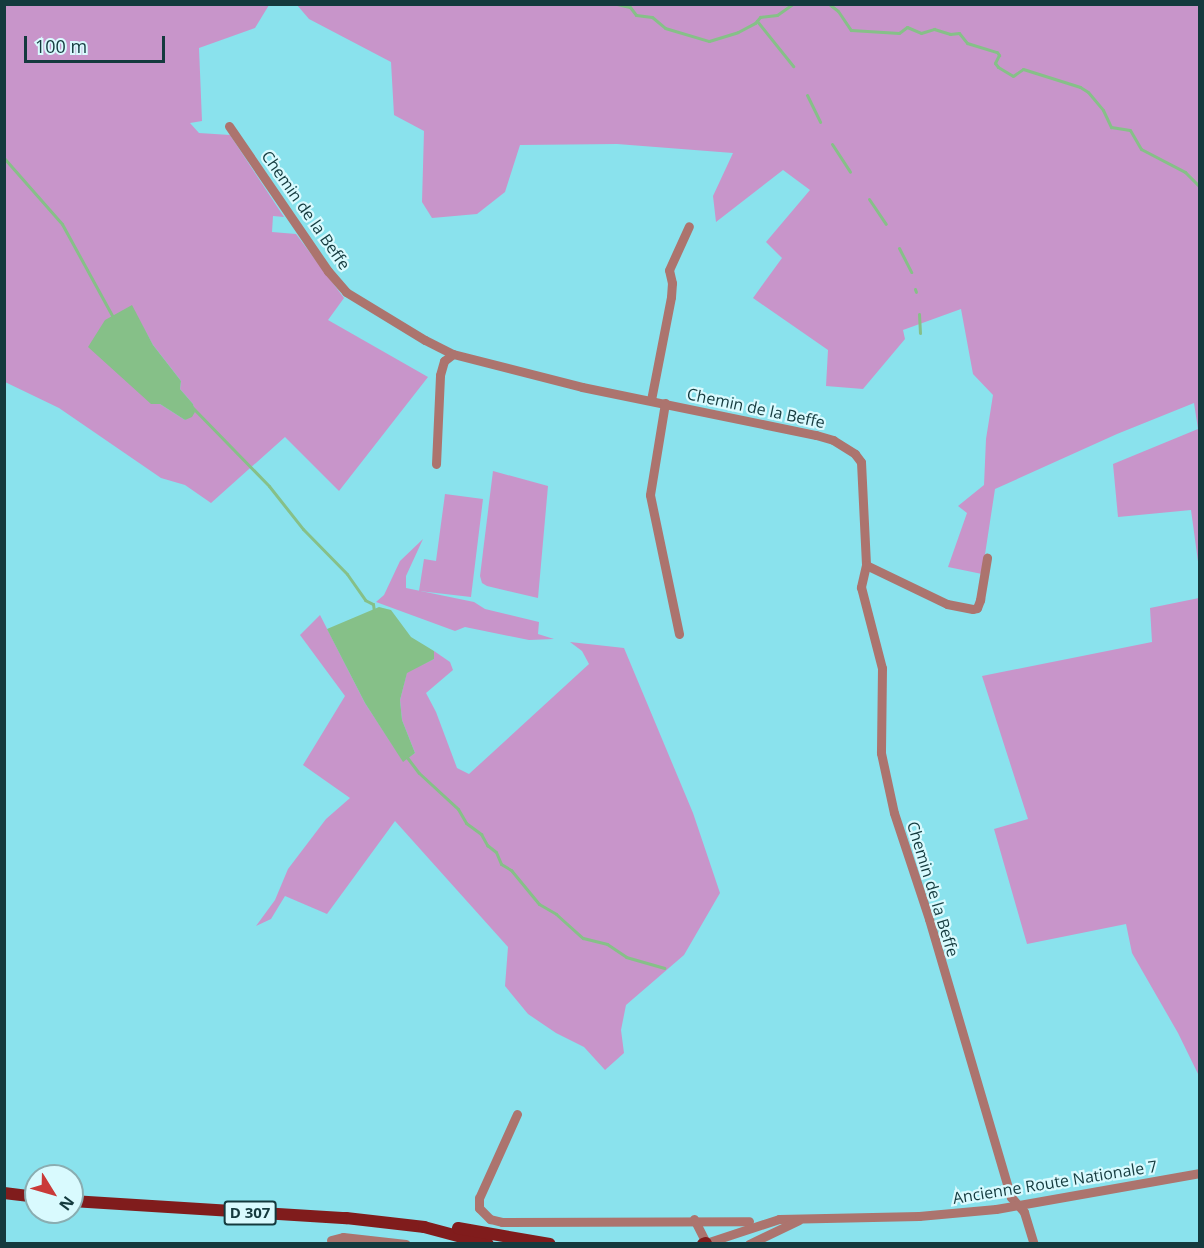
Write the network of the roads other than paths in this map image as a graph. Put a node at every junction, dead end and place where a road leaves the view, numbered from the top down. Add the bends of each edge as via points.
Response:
1 (229, 126) dead end
2 (689, 226) dead end
3 (453, 354) junction
4 (651, 400) junction
5 (665, 403) junction
6 (436, 464) dead end
7 (987, 558) dead end
8 (866, 565) junction
9 (679, 634) dead end
10 (517, 1114) dead end
11 (1200, 1173) edge
12 (4, 1193) edge
13 (24, 1196) edge
14 (84, 1202) edge
15 (1019, 1206) junction
16 (807, 1217) junction
17 (346, 1218) junction
18 (694, 1219) junction
19 (749, 1221) dead end
20 (331, 1239) dead end
21 (706, 1243) edge
22 (406, 1244) edge
23 (488, 1244) edge
24 (550, 1244) edge
25 (749, 1244) edge
26 (1034, 1244) edge

1 - 3 street, Chemin de la Beffe via 346,292 364,306
2 - 4 street via 669,270 671,297
3 - 4 street, Chemin de la Beffe
3 - 6 street via 444,361 440,375
4 - 5 street, Chemin de la Beffe
5 - 8 street, Chemin de la Beffe via 816,435 855,454 861,462
5 - 9 street via 650,495
7 - 8 street via 980,600 973,609 947,604
8 - 15 street, Chemin de la Beffe via 861,587 882,668 881,753 894,813 1011,1197
10 - 18 street via 479,1198 478,1208 483,1215 502,1222
11 - 15 street, Ancienne Route Nationale 7
12 - 13 main road
14 - 17 main road, D 307
15 - 16 street, Ancienne Route Nationale 7 via 919,1216
15 - 26 street, Chemin de la Beffe
16 - 21 street, Ancienne Route Nationale 7 via 779,1218
16 - 25 street, Ancienne Route Nationale 7
17 - 23 main road, D 307 via 424,1227
17 - 24 main road via 419,1221
18 - 19 street
18 - 21 street, Ancienne Route Nationale 7
20 - 22 street

